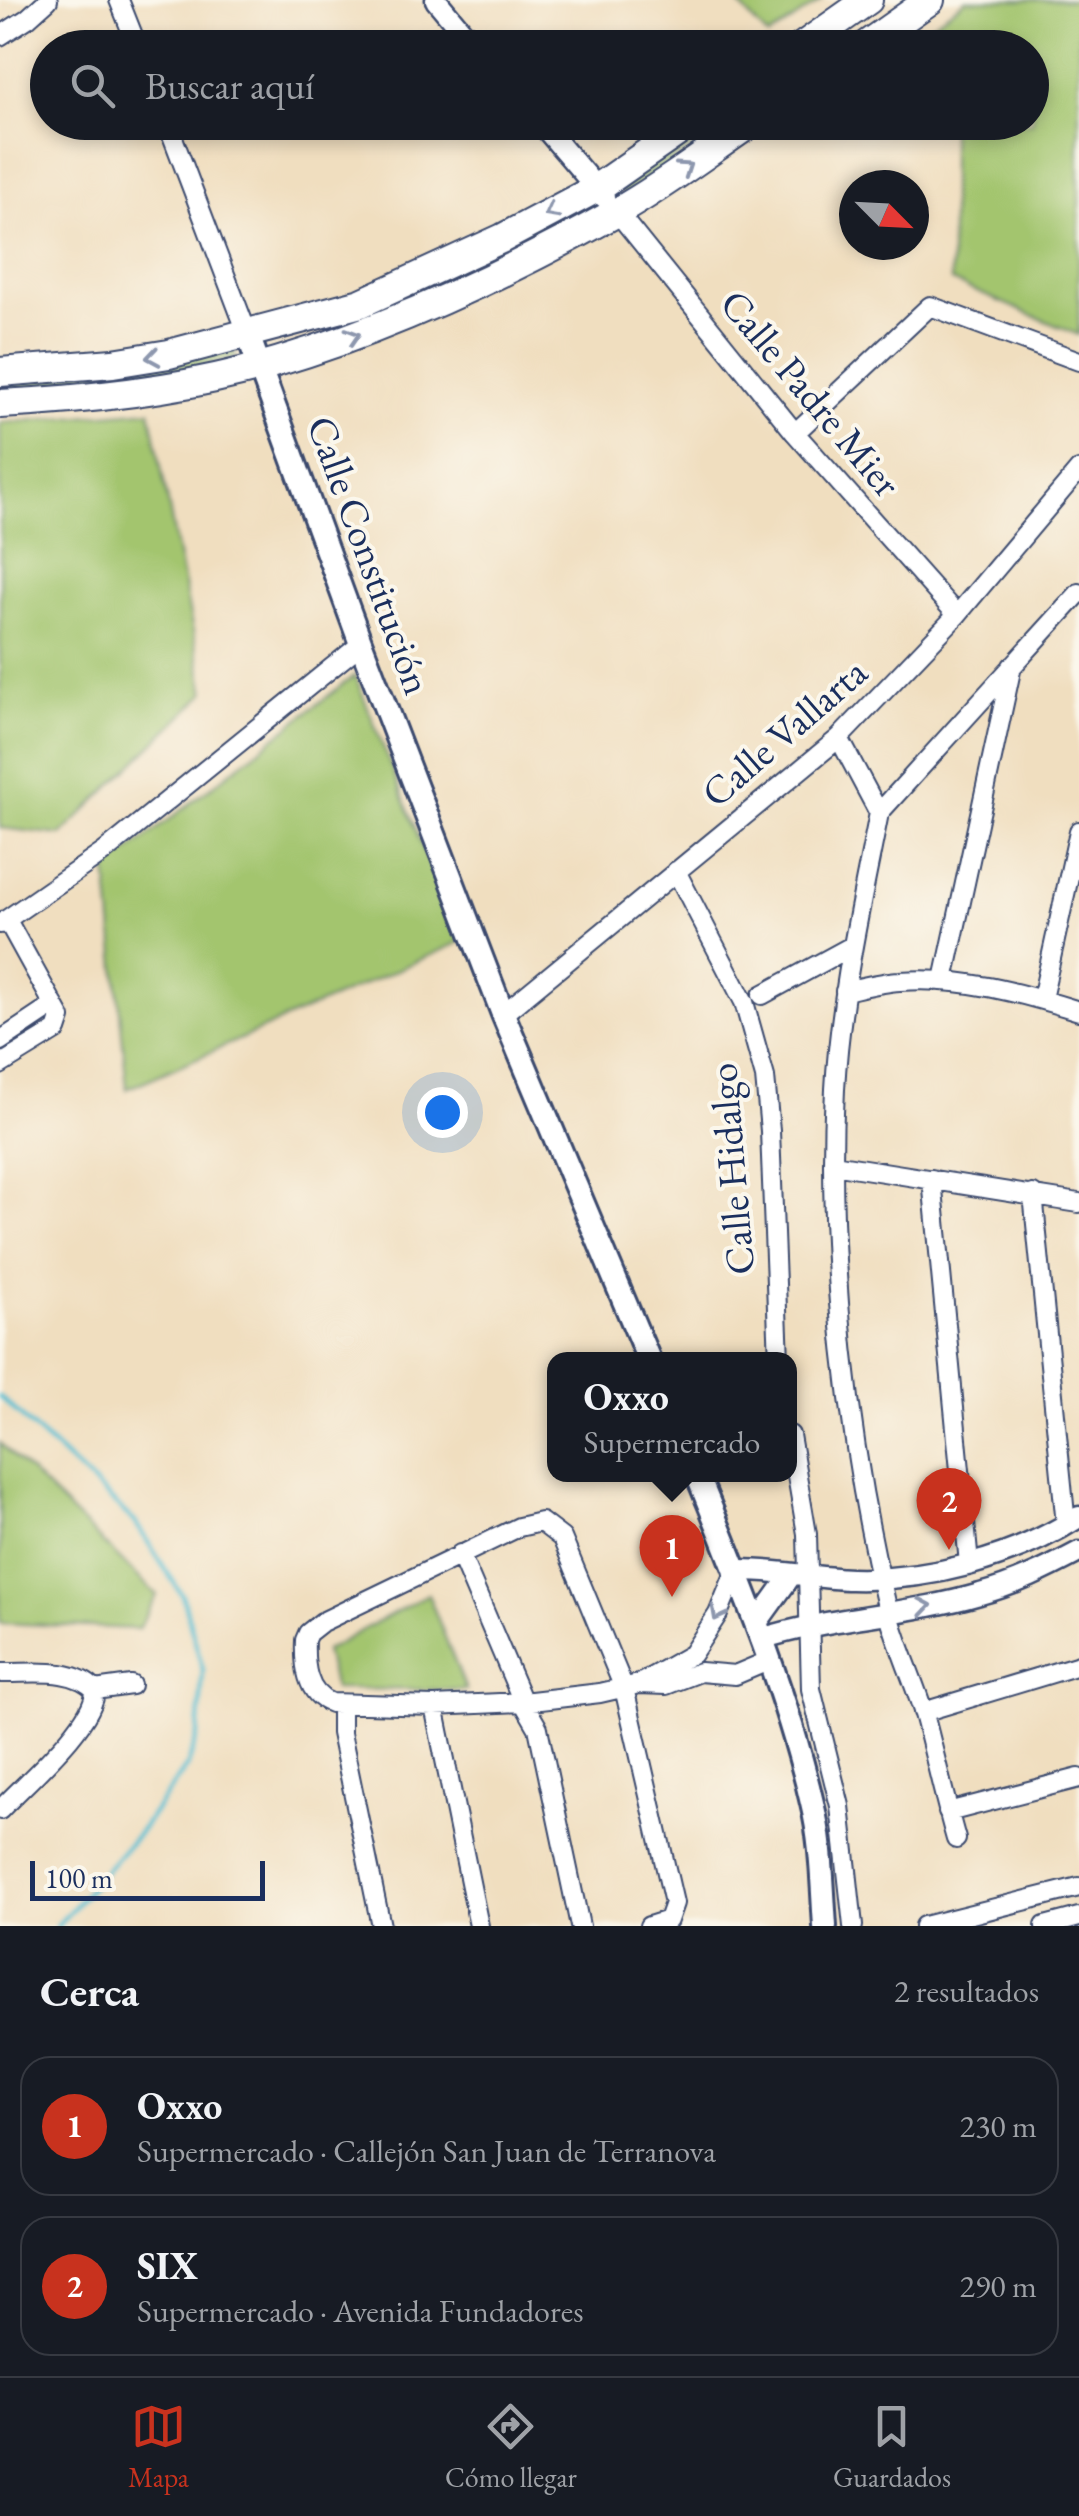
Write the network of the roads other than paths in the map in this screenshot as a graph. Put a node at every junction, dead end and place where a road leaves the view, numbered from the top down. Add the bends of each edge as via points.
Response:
1 (48, 0) edge
2 (119, 0) edge
3 (436, 0) edge
4 (868, 0) edge
5 (930, 0) edge
6 (131, 30) edge
7 (461, 30) edge
8 (826, 30) edge
9 (888, 30) edge
10 (0, 36) edge
11 (174, 140) edge
12 (556, 140) edge
13 (666, 140) edge
14 (725, 140) edge
15 (597, 188) junction
16 (617, 212) junction
17 (248, 336) junction
18 (1079, 361) edge
19 (260, 366) junction
20 (0, 372) edge
21 (0, 404) edge
22 (795, 433) junction
23 (1079, 470) edge
24 (1079, 593) edge
25 (957, 615) junction
26 (361, 644) junction
27 (1012, 666) junction
28 (839, 738) junction
29 (879, 814) junction
30 (1079, 831) edge
31 (676, 872) junction
32 (4, 922) edge
33 (852, 946) junction
34 (944, 980) junction
35 (845, 991) junction
36 (762, 995) dead end
37 (1042, 1000) junction
38 (54, 1005) junction
39 (1079, 1011) edge
40 (503, 1014) junction
41 (0, 1040) edge
42 (0, 1065) edge
43 (833, 1164) junction
44 (932, 1179) junction
45 (1033, 1194) junction
46 (1079, 1203) edge
47 (646, 1352) edge
48 (779, 1352) edge
49 (797, 1476) edge
50 (700, 1482) edge
51 (1073, 1521) edge
52 (1079, 1552) edge
53 (460, 1554) junction
54 (970, 1564) junction
55 (736, 1570) junction
56 (801, 1576) junction
57 (881, 1580) junction
58 (888, 1612) junction
59 (809, 1626) junction
60 (762, 1641) junction
61 (696, 1663) junction
62 (1079, 1665) edge
63 (0, 1673) edge
64 (131, 1685) dead end
65 (631, 1686) junction
66 (95, 1690) junction
67 (524, 1702) junction
68 (341, 1704) junction
69 (434, 1706) junction
70 (923, 1712) junction
71 (1079, 1778) edge
72 (0, 1810) edge
73 (948, 1812) junction
74 (956, 1839) dead end
75 (1079, 1887) edge
76 (1034, 1897) junction
77 (1079, 1917) edge
78 (381, 1926) edge
79 (478, 1926) edge
80 (580, 1926) edge
81 (649, 1926) edge
82 (825, 1926) edge
83 (853, 1926) edge
84 (924, 1926) edge
85 (1044, 1926) edge

1 - 10 street
2 - 6 street
3 - 7 street
4 - 8 main road
5 - 9 main road
11 - 17 street, Calle Constitución
12 - 15 street
13 - 15 main road
16 -> 14 main road
15 - 16 street
15 -> 17 main road via 360,303
19 -> 16 main road via 376,329
16 - 22 street, Calle Padre Mier
17 - 19 main road, Calle Constitución
17 -> 20 main road via 113,363
18 - 22 street via 930,306
19 - 21 main road via 117,396
19 - 26 main road, Calle Constitución
22 - 25 street, Calle Padre Mier
23 - 25 street, Calle Vallarta
24 - 27 street
25 - 28 street, Calle Vallarta
26 - 32 street via 104,852
26 - 40 main road, Calle Constitución
27 - 29 street
27 - 34 street
28 - 29 street
28 - 31 street, Calle Vallarta
29 - 33 street
30 - 37 street
31 - 40 street, Calle Vallarta
31 - 48 street, Calle Hidalgo via 744,1002 765,1077
32 - 38 street
33 - 35 street
33 - 36 street
34 - 35 street via 897,980
34 - 37 street
35 - 43 street
37 - 39 street
38 - 41 street
38 - 42 street via 62,1018 56,1030
40 - 47 main road, Calle Constitución
43 - 44 street
43 - 57 street via 844,1352
44 - 45 street
44 - 54 street
45 - 46 street
45 - 51 street
49 - 56 street via 807,1534
50 - 55 main road
51 - 54 street
58 -> 52 street via 982,1594
53 - 65 street via 532,1522 556,1530
53 - 67 street
53 - 68 street via 308,1633 311,1688
54 - 57 street
55 - 56 street
55 - 60 main road
55 -> 61 street
56 - 57 street
56 - 59 street
56 - 60 street
57 - 58 street
58 - 59 street
58 - 70 street
59 - 60 street
59 - 83 street via 811,1689 840,1806
60 - 61 street via 735,1675
60 - 82 main road via 813,1805
61 - 65 street via 666,1684
62 - 70 street
63 - 66 street via 71,1675
64 - 66 street
65 - 67 street
65 - 81 street via 674,1903 668,1920
66 - 72 street via 81,1723
67 - 69 street
67 - 80 street via 538,1728
68 - 69 street
68 - 78 street
69 - 79 street
70 - 73 street
71 - 73 street
73 - 74 street
75 - 76 street
76 - 84 street
76 - 85 street
77 - 85 street

